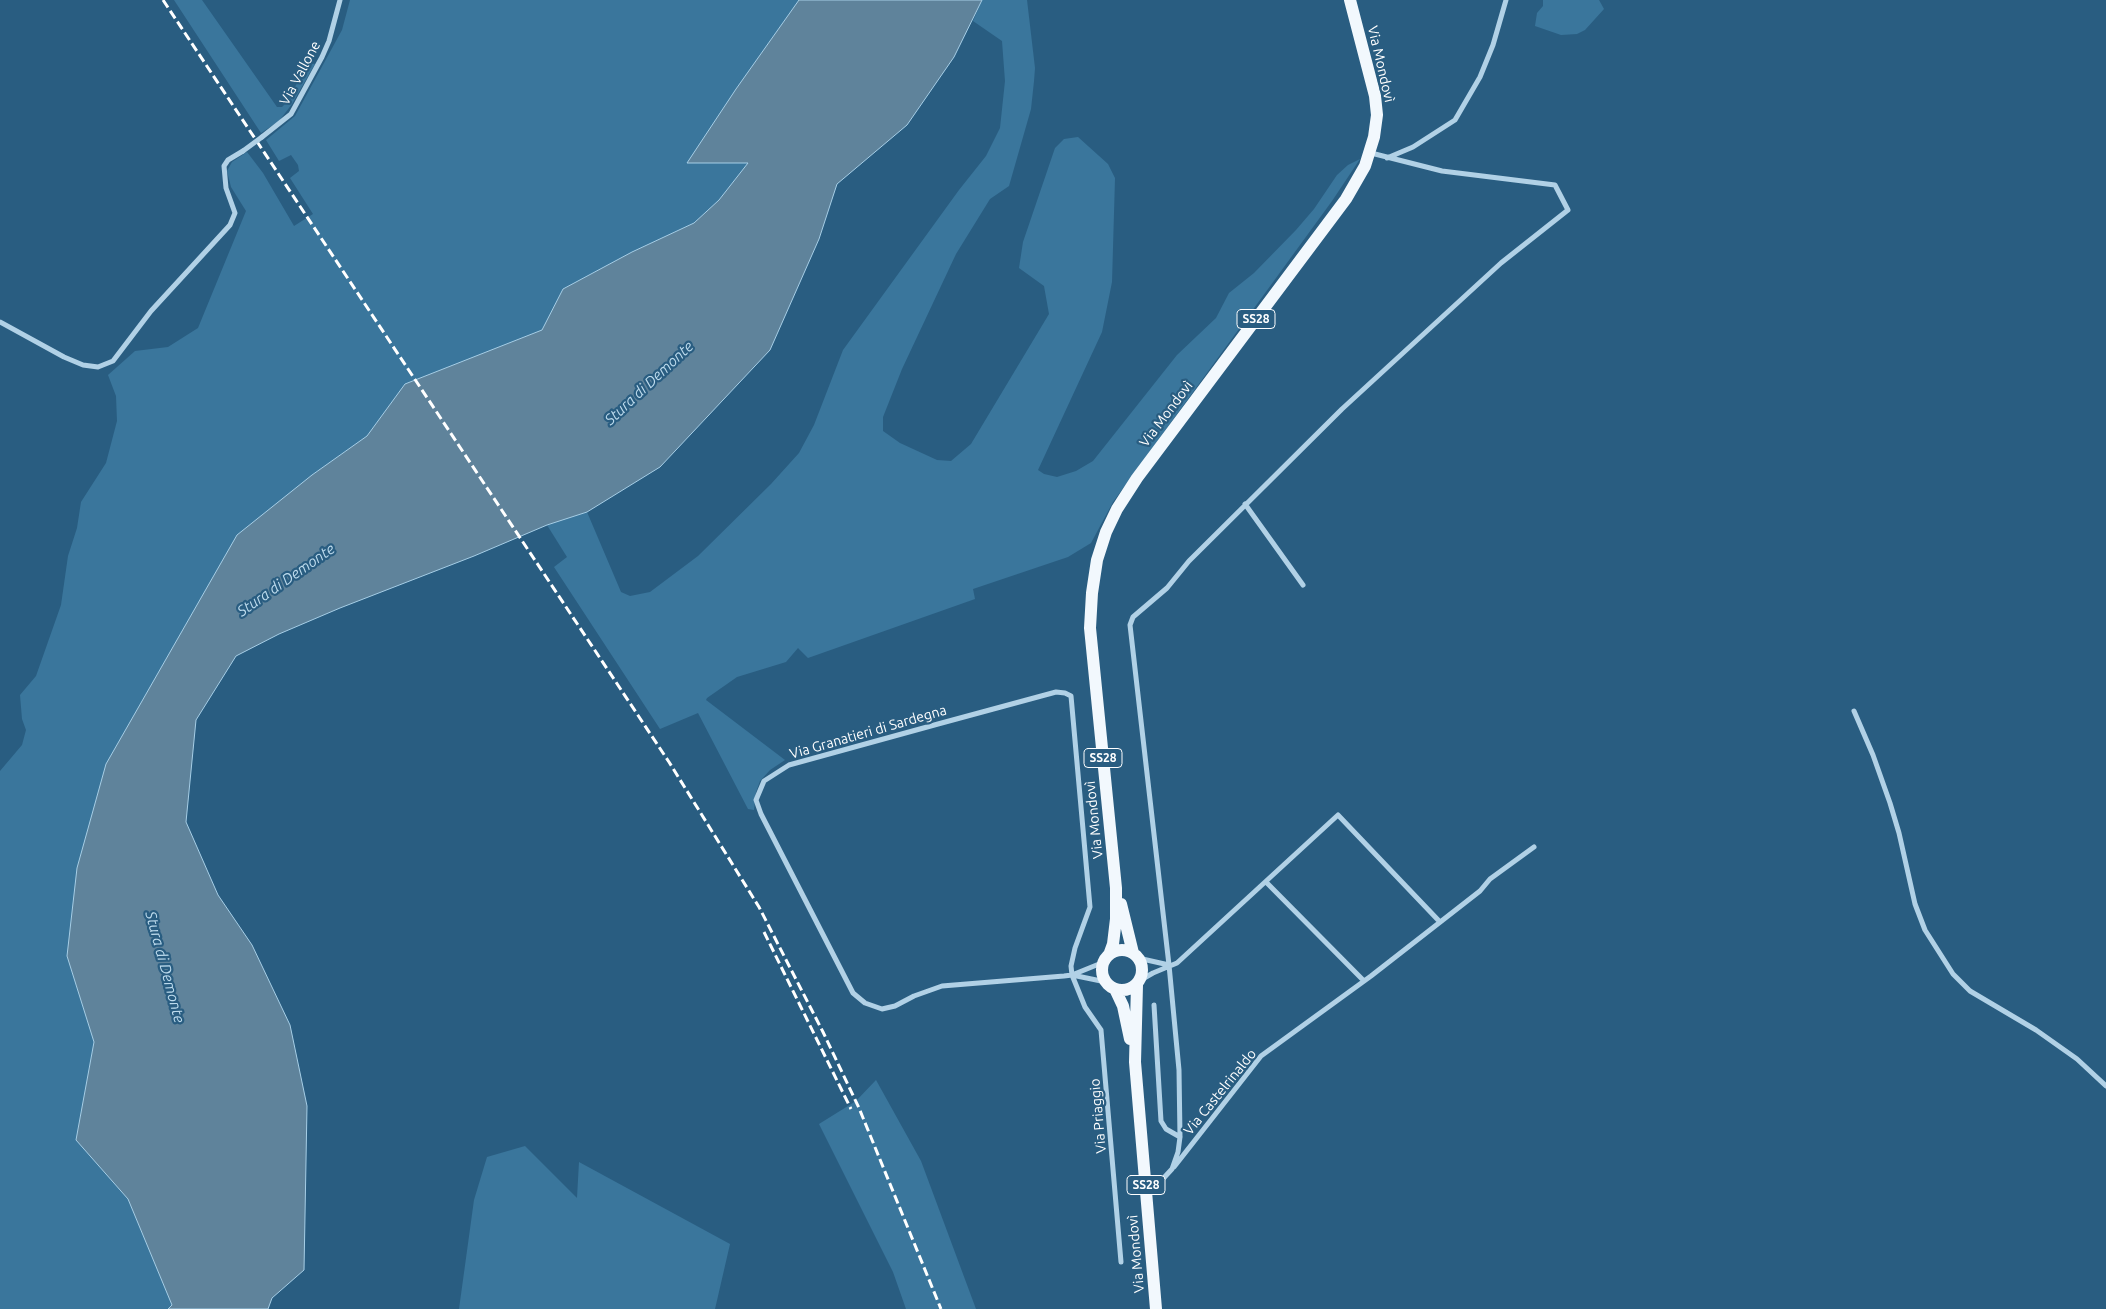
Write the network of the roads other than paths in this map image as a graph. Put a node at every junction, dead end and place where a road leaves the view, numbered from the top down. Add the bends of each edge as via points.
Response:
1 (340, 0) edge
2 (1350, 0) edge
3 (1506, 0) edge
4 (1370, 153) junction
5 (1386, 158) junction
6 (0, 322) edge
7 (1246, 504) junction
8 (1303, 585) dead end
9 (1854, 711) dead end
10 (1534, 848) dead end
11 (1266, 882) junction
12 (1116, 888) junction
13 (1440, 922) junction
14 (1136, 956) junction
15 (1106, 959) junction
16 (1169, 965) junction
17 (1072, 975) junction
18 (1364, 981) junction
19 (1138, 983) junction
20 (1110, 985) junction
21 (1154, 1006) dead end
22 (1135, 1062) junction
23 (2106, 1086) edge
24 (1180, 1137) junction
25 (1172, 1169) junction
26 (1147, 1196) junction
27 (1121, 1262) dead end
28 (1156, 1309) edge

1 - 6 street, Via Vallone, bridge via 329,41 291,114 224,166 226,188 235,213 230,224 151,311 113,361 98,367 83,365
2 - 4 main road, Via Mondovì / SS28 via 1376,96 1377,115
3 - 5 street via 1480,77 1455,120 1413,147
4 - 5 street
4 - 12 main road, Via Mondovì / SS28 via 1346,198 1137,478 1106,532 1097,560 1090,628
5 - 7 street, Via Mondovì via 1469,175 1555,185 1568,210 1521,246 1446,312
7 - 8 street
7 - 16 street, Via Mondovì via 1167,588 1133,617 1130,625
9 - 23 street via 1890,803 1915,904 1925,930 1953,974 1970,991 2077,1059
10 - 13 street, Via Castelrinaldo via 1490,879 1480,891
11 - 13 street via 1338,815
11 - 16 street via 1177,963
11 - 18 street
12 - 14 main road, Via Mondovì / SS28
12 - 15 main road, Via Mondovì / SS28 via 1113,944
13 - 18 street, Via Castelrinaldo
14 - 15 main road via 1121,950
14 - 16 street
14 - 19 main road, SS28 via 1143,970
15 - 17 street, Via Granatieri di Sardegna
15 - 20 main road, SS28 via 1102,972
16 - 19 street
16 - 24 street, Via Mondovì via 1179,1070
17 - 17 street, Via Granatieri di Sardegna via 1075,948 1090,907 1071,696 1056,692 789,765 764,781 756,800 760,814 854,993 865,1003 882,1009 942,986
17 - 20 street, Via Granatieri di Sardegna
17 - 27 street, Via Priaggio via 1085,1007 1101,1030
18 - 25 street, Via Castelrinaldo via 1261,1056
19 - 20 main road via 1126,990
19 - 22 main road, Via Mondovì / SS28
20 - 22 main road, Via Mondovì / SS28 via 1123,1006
21 - 24 street via 1161,1121 1166,1129
22 - 26 main road, Via Mondovì / SS28
24 - 25 street, Via Mondovì
25 - 26 street, Via Mondovì
26 - 28 main road, Via Mondovì / SS28

